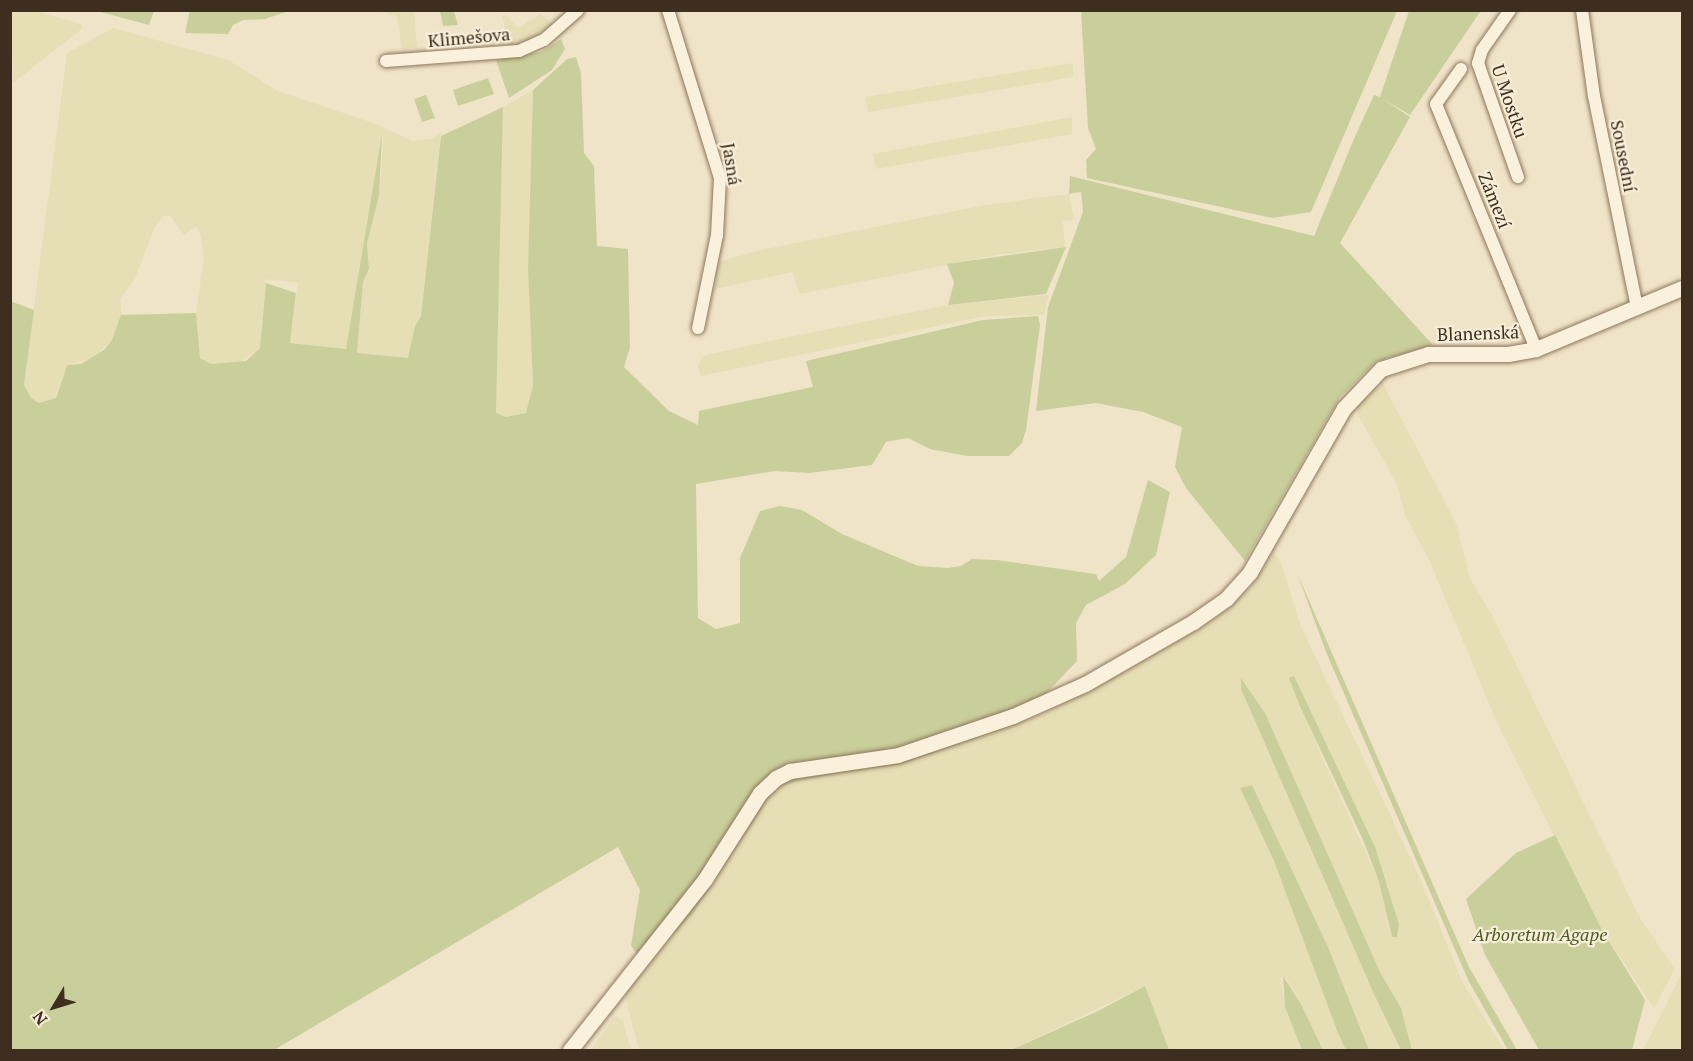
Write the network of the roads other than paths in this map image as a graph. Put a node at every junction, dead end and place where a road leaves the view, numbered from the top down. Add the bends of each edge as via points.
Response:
1 (578, 10) edge
2 (668, 10) edge
3 (1510, 10) edge
4 (1582, 10) edge
5 (386, 61) dead end
6 (1461, 69) dead end
7 (1518, 177) dead end
8 (1683, 288) edge
9 (1637, 307) junction
10 (698, 328) dead end
11 (1536, 349) junction
12 (570, 1050) edge

1 - 5 street, Klimešova via 544,40 519,51
2 - 10 street, Jasná via 720,178 717,235
3 - 7 street, U Mostku via 1482,50 1478,63
4 - 9 street, Sousední via 1603,147
6 - 11 street, Zámezí via 1436,104
8 - 9 street, Blanenská
9 - 11 street, Blanenská
11 - 12 street, Blanenská via 1508,354 1428,354 1381,369 1350,399 1250,572 1226,599 1085,684 1013,716 898,755 790,771 776,778 760,793 705,879

